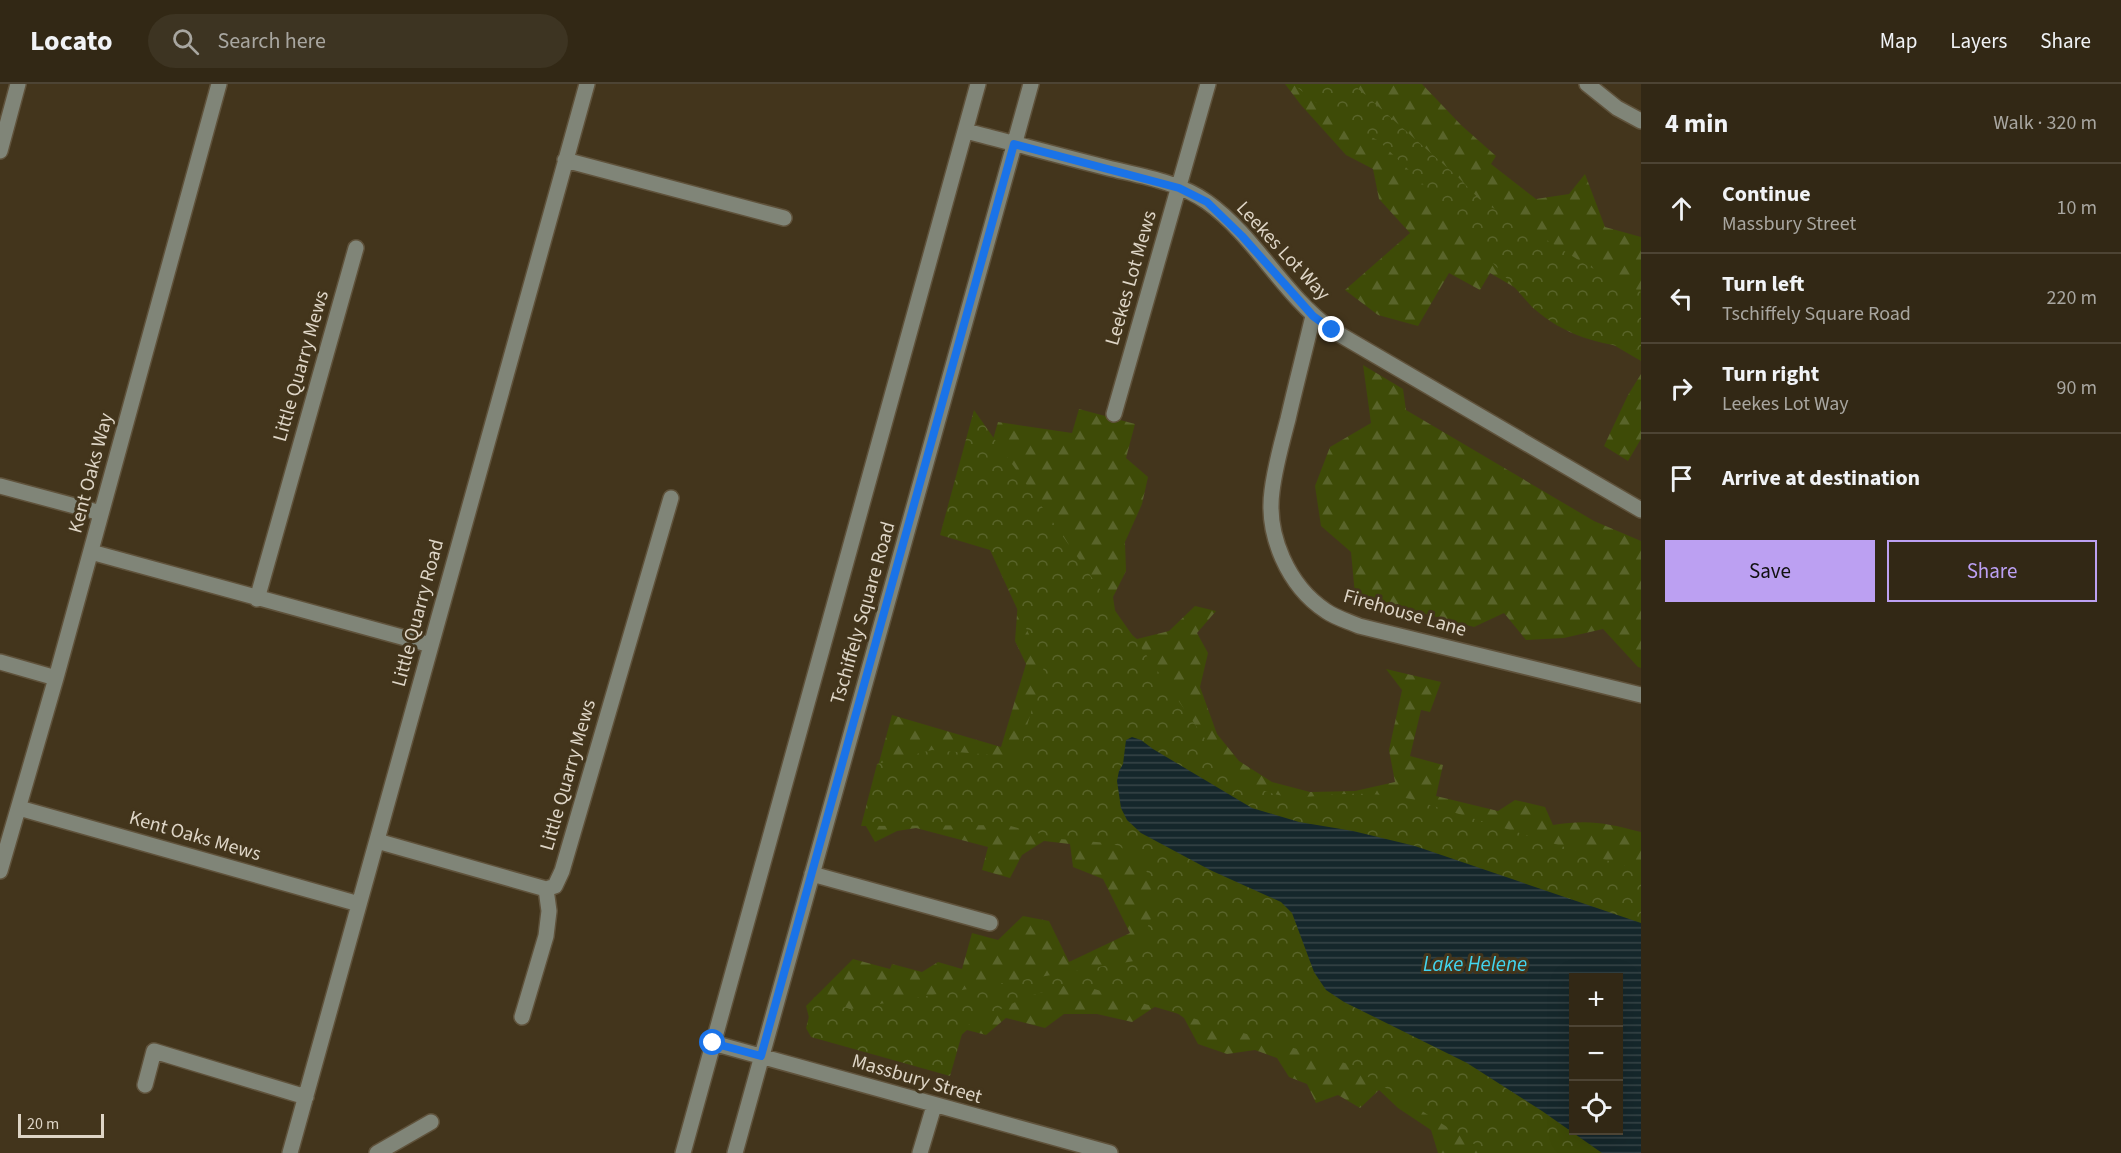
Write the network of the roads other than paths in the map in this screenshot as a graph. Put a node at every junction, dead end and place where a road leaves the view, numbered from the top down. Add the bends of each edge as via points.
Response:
1 (18, 84) edge
2 (219, 84) edge
3 (587, 84) edge
4 (978, 84) edge
5 (1031, 84) edge
6 (1208, 84) edge
7 (1587, 84) edge
8 (1641, 121) edge
9 (966, 130) junction
10 (1014, 144) junction
11 (0, 151) edge
12 (565, 160) junction
13 (1179, 188) junction
14 (784, 218) dead end
15 (356, 248) dead end
16 (1313, 316) junction
17 (1114, 414) dead end
18 (0, 486) edge
19 (671, 498) dead end
20 (1641, 510) edge
21 (101, 513) junction
22 (91, 552) junction
23 (257, 599) junction
24 (431, 645) junction
25 (0, 662) edge
26 (56, 678) junction
27 (1641, 695) edge
28 (19, 808) junction
29 (377, 841) junction
30 (0, 871) edge
31 (812, 874) junction
32 (546, 889) junction
33 (359, 904) junction
34 (990, 923) dead end
35 (522, 1017) dead end
36 (713, 1043) junction
37 (761, 1056) junction
38 (145, 1085) dead end
39 (306, 1097) junction
40 (934, 1106) junction
41 (431, 1122) dead end
42 (1106, 1152) edge
43 (290, 1153) edge
44 (377, 1153) edge
45 (683, 1153) edge
46 (735, 1153) edge
47 (920, 1153) edge

1 - 11 street
2 - 21 street, Kent Oaks Way
3 - 12 street, Little Quarry Road
4 - 9 street, Tschiffely Square Road
5 - 10 street, Tschiffely Square Road
6 - 13 street, Leekes Lot Mews
7 - 8 street
9 - 10 street, Leekes Lot Way
9 - 36 street, Tschiffely Square Road
10 - 13 street, Leekes Lot Way
10 - 31 street, Tschiffely Square Road
12 - 14 street
12 - 24 street, Little Quarry Road
13 - 16 street, Leekes Lot Way via 1207,202 1225,218
13 - 17 street, Leekes Lot Mews
15 - 23 street, Little Quarry Mews
16 - 20 street, Leekes Lot Way
16 - 27 street, Firehouse Lane via 1277,463 1271,508 1282,558 1304,590 1325,610 1359,626
18 - 21 street
19 - 32 street, Little Quarry Mews via 562,871 555,886
21 - 22 street, Kent Oaks Way
22 - 23 street
22 - 26 street, Kent Oaks Way
23 - 24 street
24 - 29 street, Little Quarry Road
25 - 26 street
26 - 28 street, Kent Oaks Way
28 - 30 street, Kent Oaks Way
28 - 33 street, Kent Oaks Mews
29 - 32 street
29 - 33 street, Little Quarry Road
31 - 34 street
31 - 37 street, Tschiffely Square Road
32 - 35 street via 546,936
33 - 39 street, Little Quarry Road
36 - 37 street, Massbury Street
36 - 45 street, Tschiffely Square Road
37 - 40 street, Massbury Street
37 - 46 street, Tschiffely Square Road
38 - 39 street via 154,1051
39 - 43 street, Little Quarry Road
40 - 42 street, Massbury Street
40 - 47 street
41 - 44 street

